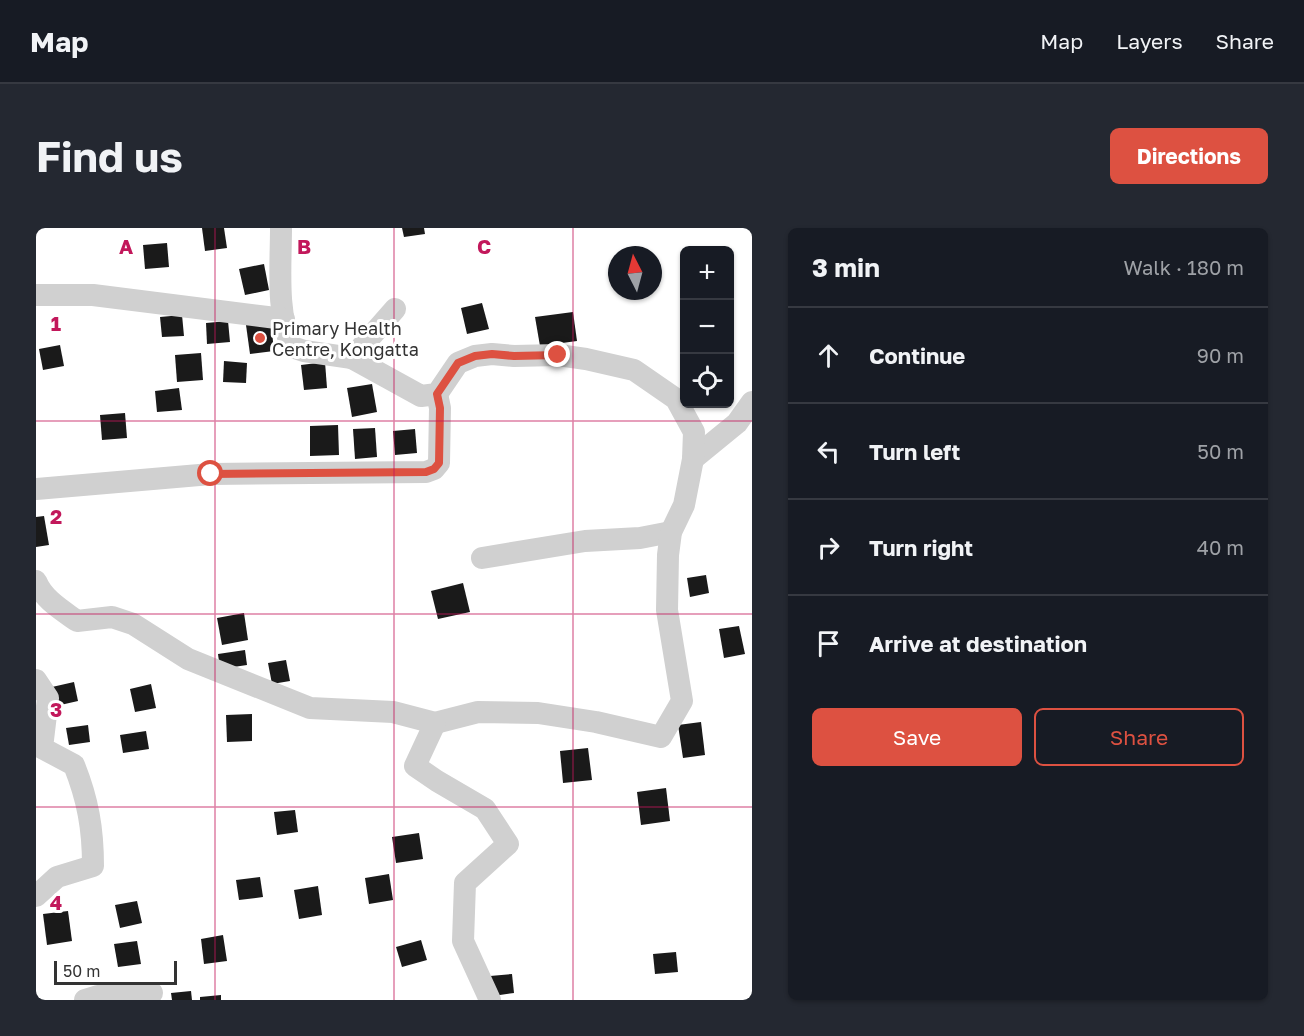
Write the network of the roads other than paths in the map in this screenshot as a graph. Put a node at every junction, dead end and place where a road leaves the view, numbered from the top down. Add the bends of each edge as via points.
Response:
1 (281, 228) edge
2 (36, 295) edge
3 (395, 309) dead end
4 (284, 319) junction
5 (352, 358) junction
6 (437, 394) junction
7 (752, 402) edge
8 (693, 459) junction
9 (36, 489) edge
10 (671, 532) junction
11 (482, 558) dead end
12 (36, 581) edge
13 (36, 680) edge
14 (435, 723) junction
15 (36, 896) edge
16 (152, 993) dead end
17 (85, 1000) edge
18 (490, 1000) edge

1 - 4 street
2 - 4 street via 93,295
3 - 5 street
4 - 5 street via 292,347
5 - 6 street via 421,396
6 - 8 street via 458,363 475,356 558,355 634,370 676,399 694,432
6 - 9 street via 439,463 426,472 211,474
7 - 8 street via 737,423
8 - 10 street via 684,504
10 - 11 street
10 - 14 street via 667,610 682,701 661,737 538,713 478,712
12 - 14 street via 58,608 77,621 112,617 133,624 188,659 310,708 393,712
13 - 15 street via 48,698 42,748 74,765 86,794 93,834 93,866 57,877
14 - 18 street via 415,766 485,809 508,844 465,883 463,941
16 - 17 street

